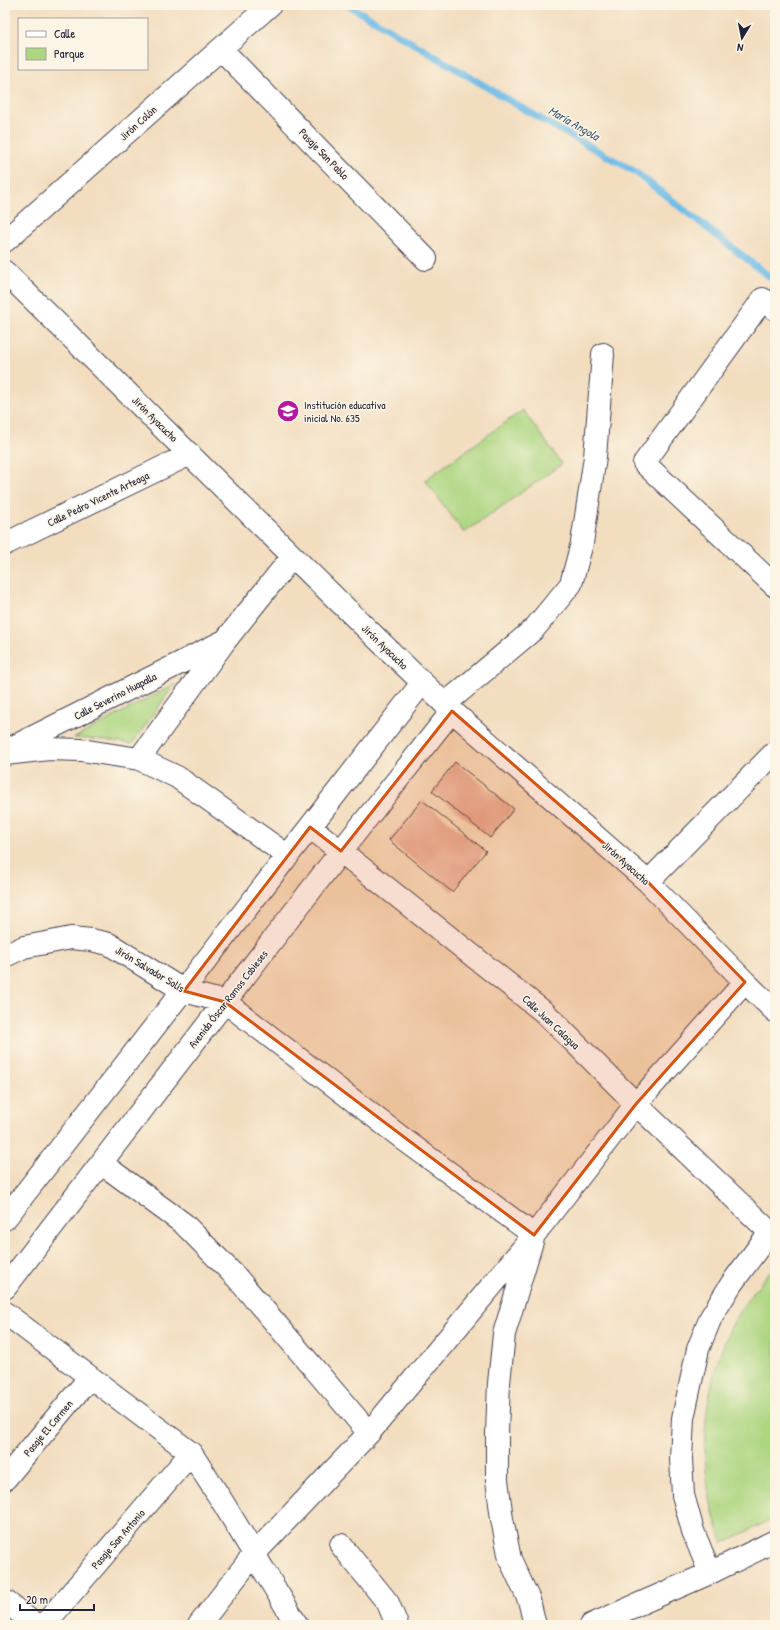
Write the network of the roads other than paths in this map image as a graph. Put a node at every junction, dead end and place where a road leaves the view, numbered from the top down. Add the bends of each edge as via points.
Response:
1 (270, 5) edge
2 (221, 49) junction
3 (5, 241) edge
4 (426, 259) dead end
5 (5, 272) edge
6 (775, 309) edge
7 (603, 354) dead end
8 (190, 454) junction
9 (5, 544) edge
10 (292, 557) junction
11 (775, 586) edge
12 (225, 641) junction
13 (422, 683) junction
14 (449, 708) junction
15 (5, 752) edge
16 (775, 752) edge
17 (139, 759) junction
18 (310, 827) junction
19 (341, 851) junction
20 (288, 856) junction
21 (648, 882) junction
22 (5, 956) edge
23 (745, 982) junction
24 (184, 991) junction
25 (225, 1002) junction
26 (775, 1011) edge
27 (636, 1104) junction
28 (101, 1163) junction
29 (5, 1220) edge
30 (772, 1234) edge
31 (534, 1235) junction
32 (5, 1288) edge
33 (5, 1314) edge
34 (90, 1377) junction
35 (369, 1433) junction
36 (192, 1453) junction
37 (5, 1479) edge
38 (775, 1541) edge
39 (341, 1545) dead end
40 (254, 1554) junction
41 (710, 1573) junction
42 (5, 1601) edge
43 (36, 1625) edge
44 (44, 1625) edge
45 (198, 1625) edge
46 (297, 1625) edge
47 (398, 1625) edge
48 (535, 1625) edge
49 (591, 1625) edge

1 - 2 street, Jirón Colón
2 - 3 street, Jirón Colón
2 - 4 street, Pasaje San Pablo
5 - 8 street, Jirón Ayacucho
6 - 11 street via 763,299 644,463
7 - 14 street, Avenida Óscar Ramos Cabieses via 594,464 582,543 570,584 534,629
8 - 9 street, Calle Pedro Vicente Arteaga
8 - 10 street, Jirón Ayacucho
10 - 12 street
10 - 13 street, Jirón Ayacucho
12 - 15 street, Calle Severino Huapalla
12 - 17 street
13 - 14 street, Jirón Ayacucho
13 - 18 street
14 - 19 street, Avenida Óscar Ramos Cabieses
14 - 21 street, Jirón Ayacucho
15 - 17 street via 81,750
16 - 21 street
17 - 20 street via 177,777
18 - 19 street, Calle Juan Calagua
18 - 20 street
19 - 25 street, Avenida Óscar Ramos Cabieses
19 - 27 street, Calle Juan Calagua via 545,1013
20 - 24 street
21 - 23 street, Jirón Ayacucho
22 - 24 street, Jirón Salvador Solís via 24,947 71,938 91,940 109,944
23 - 26 street, Jirón Ayacucho
23 - 27 street
24 - 25 street, Jirón Salvador Solís
24 - 29 street
25 - 28 street, Avenida Óscar Ramos Cabieses
25 - 31 street via 406,1141
27 - 30 street, Calle Juan Calagua
27 - 31 street
28 - 32 street, Avenida Óscar Ramos Cabieses
28 - 35 street via 184,1224 237,1278
30 - 41 street via 732,1283 711,1317 698,1349 682,1418 683,1495 693,1532
31 - 35 street
31 - 48 street via 504,1334 499,1383 497,1480 510,1558 529,1600
33 - 34 street
34 - 36 street
34 - 37 street, Pasaje El Carmen
35 - 40 street
36 - 40 street
36 - 44 street, Pasaje San Antonio
38 - 41 street
39 - 47 street via 388,1603
40 - 45 street
40 - 46 street
41 - 49 street
42 - 43 street

